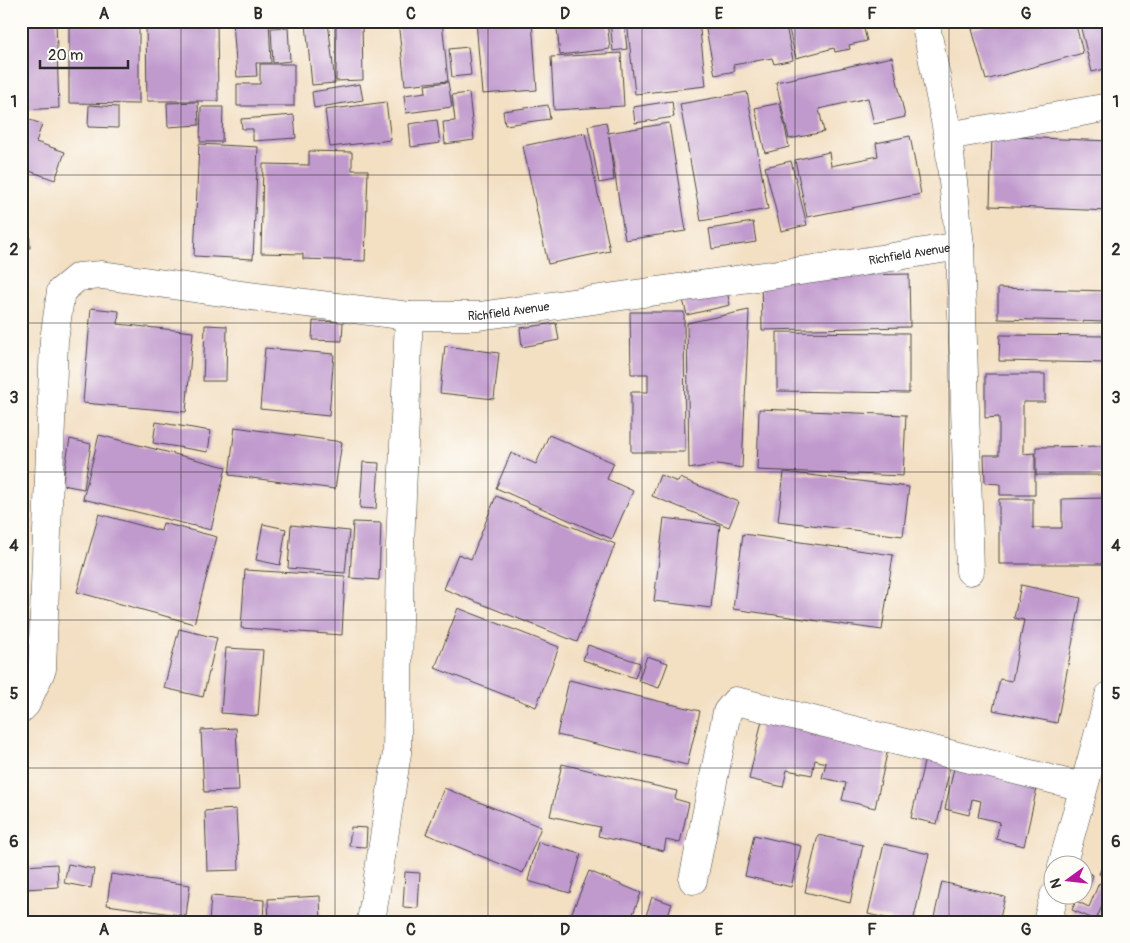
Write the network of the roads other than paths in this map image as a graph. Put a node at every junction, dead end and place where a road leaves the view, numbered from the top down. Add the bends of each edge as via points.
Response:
1 (924, 21) edge
2 (1109, 106) edge
3 (948, 136) junction
4 (960, 246) junction
5 (409, 316) junction
6 (970, 571) dead end
7 (1109, 696) edge
8 (21, 709) edge
9 (1083, 787) junction
10 (1065, 856) edge
11 (693, 880) dead end
12 (1051, 906) edge
13 (371, 922) edge
14 (1047, 922) edge

1 - 3 street
2 - 3 street
3 - 4 street
4 - 5 street, Richfield Avenue via 479,316
4 - 6 street
5 - 8 street, Richfield Avenue via 102,276 78,277 61,292 54,340 42,669
5 - 13 street via 400,547 397,753
7 - 9 street
9 - 10 street
9 - 11 street via 736,701 727,712
12 - 14 street

